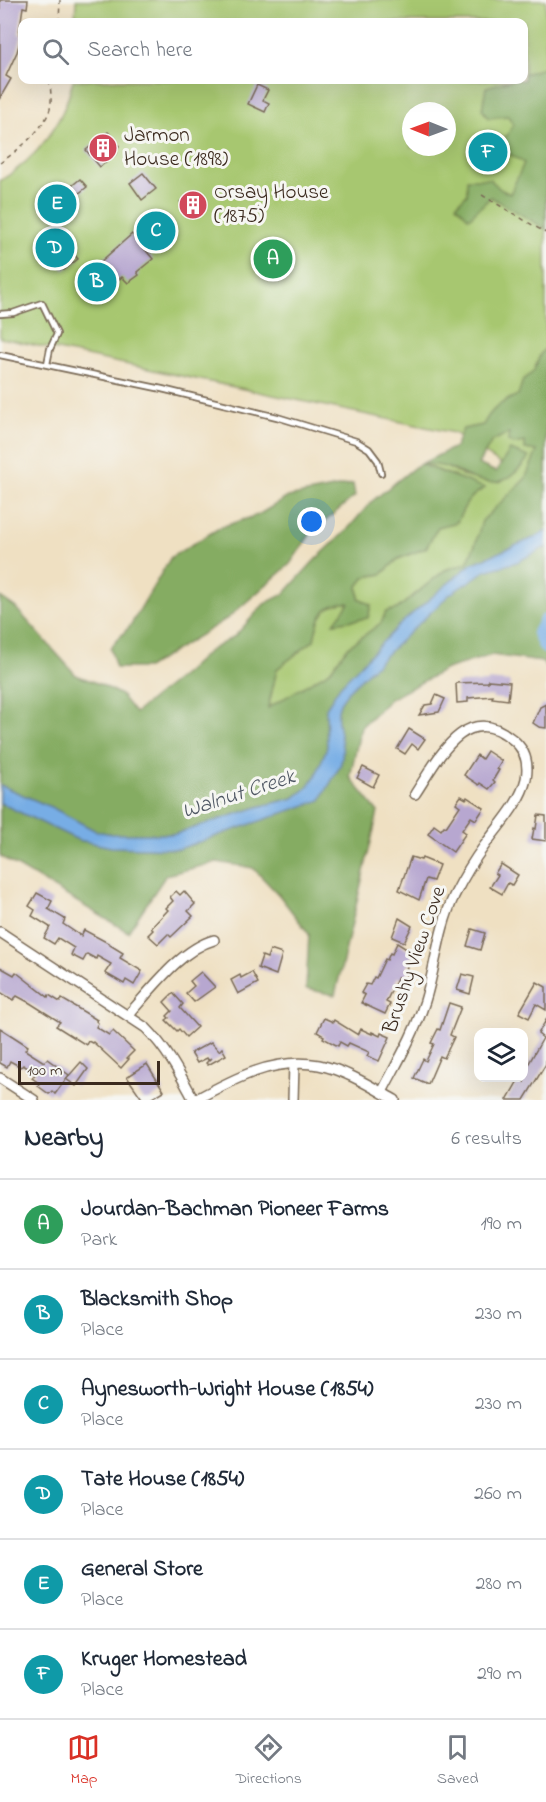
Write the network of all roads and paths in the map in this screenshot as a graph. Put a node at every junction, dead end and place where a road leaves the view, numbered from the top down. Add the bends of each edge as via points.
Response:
1 (60, 0) edge
2 (59, 18) edge
3 (50, 84) edge
4 (0, 163) edge
5 (482, 195) dead end
6 (546, 233) edge
7 (0, 314) edge
8 (0, 355) edge
9 (47, 364) junction
10 (381, 473) dead end
11 (415, 794) dead end
12 (0, 932) edge
13 (214, 940) dead end
14 (128, 1015) junction
15 (294, 1064) junction
16 (0, 1078) edge
17 (382, 1092) junction
18 (34, 1100) edge
19 (194, 1100) edge
20 (293, 1100) edge
21 (395, 1100) edge

1 - 2 path
3 - 4 path via 49,112 41,125
5 - 6 path
7 - 9 lane via 42,303 57,334
8 - 9 lane
9 - 10 lane via 277,417 356,441 369,449
11 - 17 street, Brushy View Cove via 452,741 471,728 496,729 515,741 525,755 524,786 455,894 440,935 422,1010
12 - 14 street
13 - 14 street via 188,953
14 - 19 street via 162,1044
15 - 17 street via 330,1068
15 - 19 street via 244,1075
15 - 20 street
16 - 18 street
17 - 21 street

